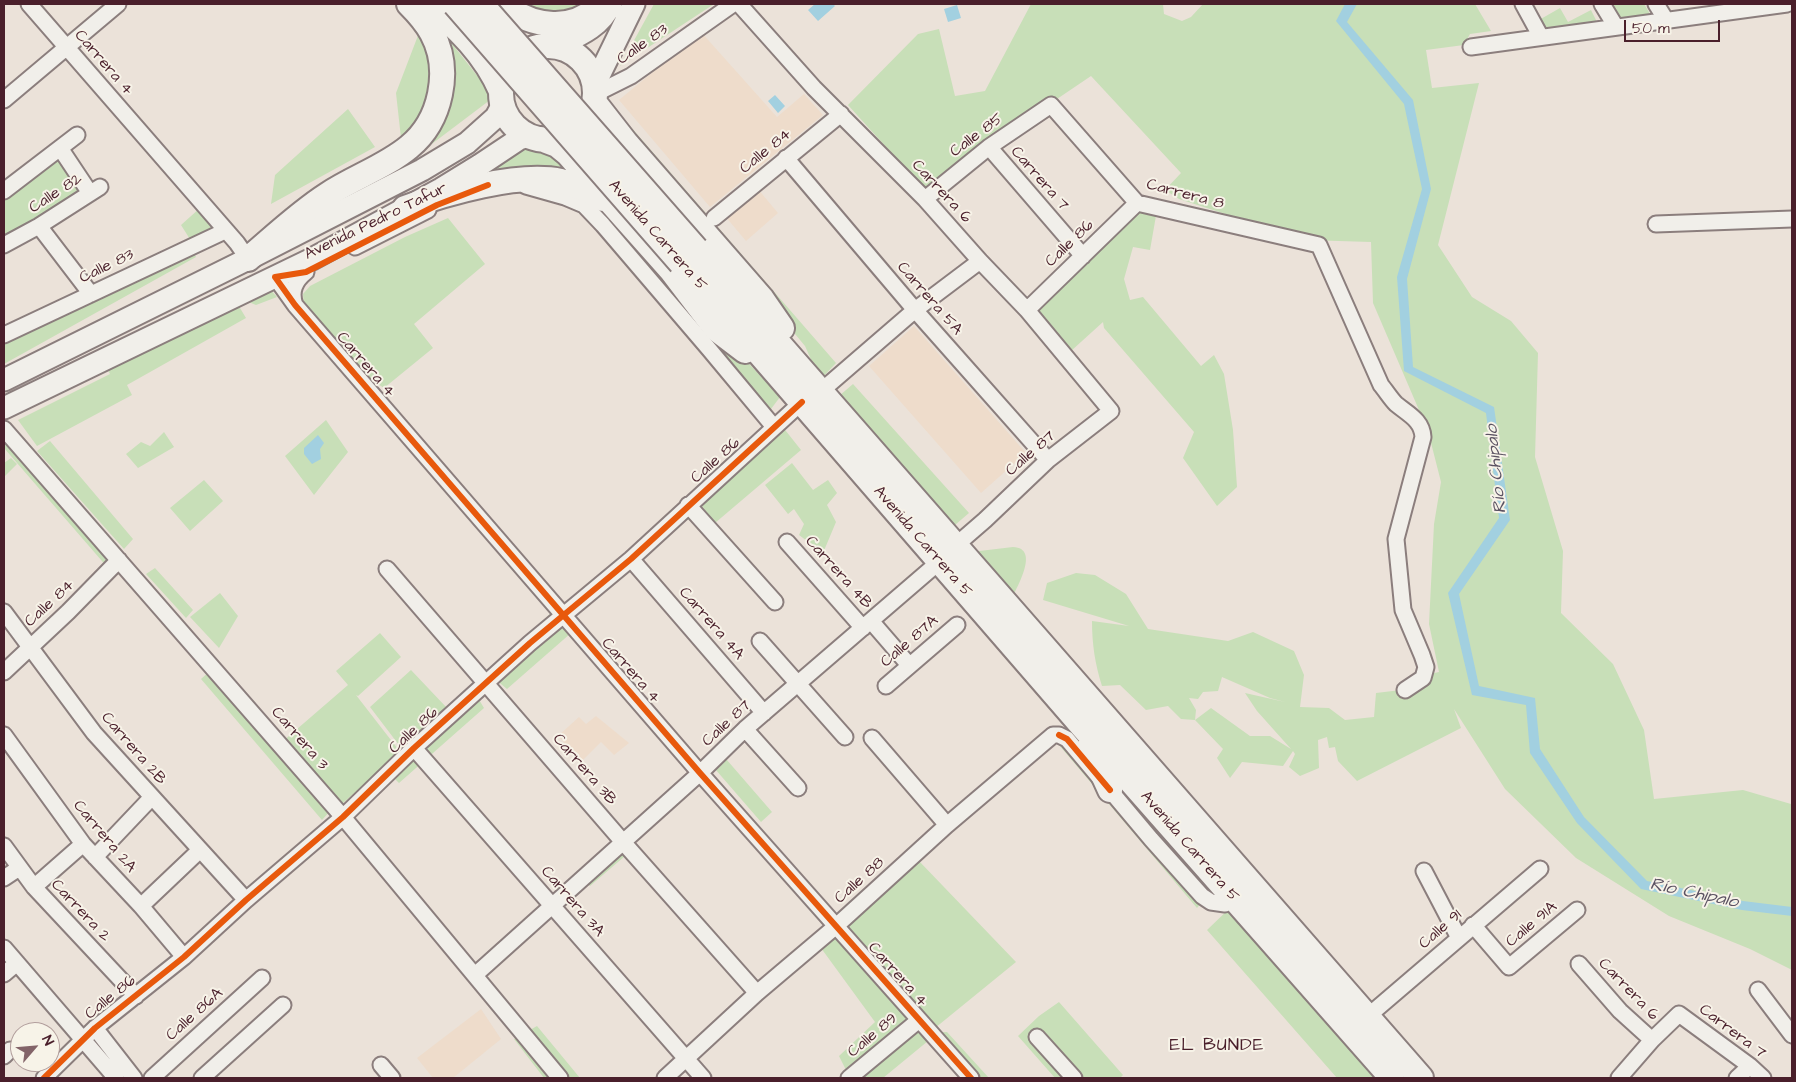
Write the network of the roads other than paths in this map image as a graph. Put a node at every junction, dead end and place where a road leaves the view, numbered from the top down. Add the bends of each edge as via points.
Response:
1 (29, 4) edge
2 (118, 4) edge
3 (409, 4) edge
4 (426, 4) edge
5 (455, 4) edge
6 (481, 4) edge
7 (504, 4) edge
8 (600, 4) edge
9 (611, 4) edge
10 (634, 4) edge
11 (733, 4) edge
12 (739, 4) edge
13 (1523, 4) edge
14 (1602, 4) edge
15 (1656, 4) edge
16 (1787, 4) edge
17 (1738, 7) edge
18 (1666, 20) junction
19 (1616, 27) junction
20 (1541, 37) junction
21 (551, 46) junction
22 (1471, 47) dead end
23 (68, 48) junction
24 (595, 92) junction
25 (502, 98) junction
26 (4, 100) edge
27 (1052, 105) joint
28 (841, 114) junction
29 (77, 135) dead end
30 (535, 137) junction
31 (989, 147) junction
32 (60, 148) junction
33 (786, 158) junction
34 (498, 184) junction
35 (4, 191) edge
36 (925, 199) junction
37 (1137, 202) junction
38 (405, 208) junction
39 (624, 216) junction
40 (714, 218) dead end
41 (1792, 219) edge
42 (1656, 224) dead end
43 (39, 226) junction
44 (226, 231) junction
45 (4, 245) edge
46 (688, 256) junction
47 (1083, 256) junction
48 (248, 259) junction
49 (980, 261) junction
50 (306, 272) junction
51 (274, 277) junction
52 (772, 286) dead end
53 (91, 294) junction
54 (295, 305) junction
55 (915, 310) junction
56 (1028, 310) junction
57 (4, 335) edge
58 (786, 337) junction
59 (769, 363) junction
60 (800, 368) junction
61 (4, 380) edge
62 (811, 397) junction
63 (4, 408) edge
64 (1111, 411) joint
65 (774, 427) junction
66 (4, 429) edge
67 (1048, 460) junction
68 (688, 505) junction
69 (787, 542) dead end
70 (947, 554) junction
71 (631, 558) junction
72 (119, 560) junction
73 (387, 569) dead end
74 (775, 602) dead end
75 (4, 612) edge
76 (562, 615) junction
77 (867, 624) junction
78 (957, 625) dead end
79 (760, 641) dead end
80 (30, 647) junction
81 (909, 665) junction
82 (4, 672) edge
83 (798, 683) junction
84 (487, 684) junction
85 (886, 686) dead end
86 (1406, 690) dead end
87 (764, 713) junction
88 (1082, 726) junction
89 (745, 729) junction
90 (4, 735) edge
91 (845, 737) dead end
92 (872, 738) dead end
93 (414, 748) junction
94 (700, 773) junction
95 (798, 788) dead end
96 (1110, 790) junction
97 (152, 798) junction
98 (343, 817) junction
99 (947, 825) junction
100 (623, 842) junction
101 (83, 844) junction
102 (4, 846) edge
103 (200, 850) junction
104 (95, 857) junction
105 (19, 868) junction
106 (1540, 869) dead end
107 (1424, 871) dead end
108 (4, 878) edge
109 (34, 887) junction
110 (1242, 892) junction
111 (246, 900) junction
112 (141, 906) junction
113 (552, 906) junction
114 (1577, 910) dead end
115 (1473, 925) junction
116 (835, 927) junction
117 (1459, 938) junction
118 (4, 948) edge
119 (184, 957) junction
120 (17, 963) junction
121 (1579, 964) dead end
122 (4, 974) edge
123 (475, 975) junction
124 (262, 978) dead end
125 (1758, 990) dead end
126 (757, 993) junction
127 (136, 996) junction
128 (283, 1005) dead end
129 (1367, 1017) junction
130 (919, 1020) junction
131 (95, 1028) junction
132 (1792, 1035) edge
133 (1037, 1037) dead end
134 (83, 1039) junction
135 (1652, 1040) junction
136 (686, 1060) junction
137 (381, 1065) dead end
138 (1750, 1066) junction
139 (44, 1078) edge
140 (116, 1078) edge
141 (134, 1078) edge
142 (152, 1078) edge
143 (202, 1078) edge
144 (392, 1078) edge
145 (560, 1078) edge
146 (665, 1078) edge
147 (702, 1078) edge
148 (850, 1078) edge
149 (971, 1078) edge
150 (1074, 1078) edge
151 (1392, 1078) edge
152 (1421, 1078) edge
153 (1619, 1078) edge
154 (1737, 1078) edge
155 (1763, 1078) edge

1 - 23 street, Carrera 4
2 - 23 street
3 - 48 main road via 432,33 439,48 442,65 438,102 431,122 410,147 315,203
4 - 25 main road via 443,15 470,43 489,68
5 - 46 main road, Avenida Carrera 5, bridge
6 - 46 main road, Avenida Carrera 5, bridge
7 - 8 main road via 529,20 558,24 586,16
7 - 21 main road via 518,22
9 - 21 main road via 591,29
10 - 24 main road
11 - 24 street, Calle 83 via 631,76
12 - 28 street, Carrera 6
13 - 20 street
14 - 19 street
15 - 18 street
16 - 17 street
17 - 18 street
18 - 19 street
19 - 20 street
20 - 22 street
21 - 24 main road via 566,49 582,59 588,67
21 - 25 main road via 526,50 511,63 506,72
23 - 26 street
23 - 44 street, Carrera 4
24 - 30 main road via 591,113 575,131 553,140
24 - 58 main road, Avenida Carrera 5 via 626,143 762,299
25 - 30 main road via 512,123
25 - 48 main road, Avenida Pedro Tafur via 496,117 453,152
27 - 31 street, Calle 85
27 - 37 street, Carrera 8
28 - 33 street, Calle 84
28 - 36 street, Carrera 6
29 - 32 street
30 - 38 main road, Avenida Pedro Tafur via 519,139
30 - 39 main road via 557,145 568,154
31 - 36 street, Calle 85
31 - 47 street, Carrera 7
32 - 35 street
32 - 43 street, Calle 82 via 95,190
33 - 40 street, Calle 84
33 - 55 street, Carrera 5A
34 - 38 main road via 460,190
34 - 39 main road via 534,179 559,181 583,188 606,200
34 - 50 street, Avenida Pedro Tafur via 437,205
34 - 65 street via 565,197 584,205
36 - 49 street, Carrera 6
37 - 47 street, Calle 86
37 - 86 street, Carrera 8 via 1319,245 1381,385 1422,429 1423,437 1396,539 1403,610 1426,668 1423,678
38 - 51 main road, Avenida Pedro Tafur
39 - 59 main road via 688,290 716,329
41 - 42 street
43 - 45 street, Calle 82
43 - 53 street
44 - 48 street, Carrera 4
44 - 53 street, Calle 83
46 - 59 main road, Avenida Carrera 5
46 - 60 main road, Avenida Carrera 5
47 - 56 street, Calle 86
48 - 61 main road, Avenida Pedro Tafur
49 - 55 street, Calle 86
49 - 56 street, Carrera 6
50 - 51 street, Avenida Pedro Tafur
50 - 54 street via 296,280 292,298
51 - 54 street, Carrera 4
51 - 63 main road, Avenida Pedro Tafur
52 - 58 main road via 783,312
53 - 57 street, Calle 83
54 - 76 street, Carrera 4
55 - 62 street, Calle 86
55 - 67 street, Carrera 5A
56 - 64 street, Carrera 6
58 - 60 main road, Avenida Carrera 5
59 - 62 main road, Avenida Carrera 5
60 - 62 main road, Avenida Carrera 5
62 - 65 street, Calle 86
62 - 70 main road, Avenida Carrera 5
64 - 67 street, Calle 87
65 - 68 street, Calle 86
66 - 72 street, Carrera 3
67 - 70 street, Calle 87
68 - 71 street, Calle 86
68 - 74 street
69 - 77 street, Carrera 4B
70 - 77 street, Calle 87
70 - 88 main road, Avenida Carrera 5
70 - 110 main road, Avenida Carrera 5
71 - 76 street, Calle 86
71 - 87 street, Carrera 4A
72 - 80 street, Calle 84
72 - 98 street, Carrera 3
73 - 84 street, Carrera 3B
75 - 80 street, Carrera 2B
76 - 84 street, Calle 86
76 - 94 street, Carrera 4
77 - 81 street, Carrera 4B
77 - 83 street, Calle 87
78 - 81 street, Calle 87A
79 - 83 street
80 - 82 street, Calle 84
80 - 97 street, Carrera 2B via 94,733
81 - 85 street, Calle 87A
83 - 87 street, Calle 87
83 - 91 street
84 - 93 street, Calle 86
84 - 100 street, Carrera 3B
87 - 89 street, Calle 87
88 - 96 main road
88 - 110 main road, Avenida Carrera 5
89 - 94 street, Calle 87
89 - 95 street
90 - 101 street, Carrera 2A
92 - 99 street
93 - 98 street, Calle 86
93 - 113 street, Carrera 3A
94 - 100 street, Calle 87
94 - 116 street, Carrera 4
96 - 99 street, Calle 88 via 1067,739 1053,735
96 - 110 street via 1202,896 1211,902 1225,904
97 - 103 street, Carrera 2B
97 - 104 street
98 - 111 street, Calle 86
98 - 123 street, Carrera 3
99 - 116 street, Calle 88
100 - 113 street, Calle 87
100 - 126 street, Carrera 3B
101 - 104 street, Carrera 2A
101 - 109 street
102 - 105 street, Carrera 2
103 - 111 street, Carrera 2B
103 - 112 street
104 - 112 street, Carrera 2A
105 - 108 street
105 - 109 street, Carrera 2
106 - 115 street, Calle 91
107 - 117 street
109 - 127 street, Carrera 2
110 - 129 main road, Avenida Carrera 5
110 - 151 main road, Avenida Carrera 5
111 - 119 street, Calle 86
112 - 119 street, Carrera 2A
113 - 123 street, Calle 87
113 - 136 street, Carrera 3A
114 - 115 street, Calle 91A via 1509,966
115 - 117 street, Calle 91
116 - 126 street, Calle 88
116 - 130 street, Carrera 4
117 - 129 street, Calle 91
118 - 120 street
119 - 127 street, Calle 86
120 - 122 street
120 - 134 street
121 - 135 street, Carrera 6
123 - 145 street, Carrera 3
124 - 142 street, Calle 86A
125 - 132 street
126 - 136 street, Calle 88
127 - 131 street, Calle 86
128 - 143 street
129 - 152 main road, Avenida Carrera 5
130 - 148 street, Calle 89
130 - 149 street, Carrera 4
131 - 134 street, Calle 86
131 - 141 street
133 - 150 street
134 - 139 street, Calle 86
134 - 140 street
135 - 138 street, Carrera 7 via 1679,1014
135 - 153 street
136 - 146 street, Calle 88
136 - 147 street, Carrera 3A
137 - 144 street
138 - 154 street
138 - 155 street, Carrera 7

